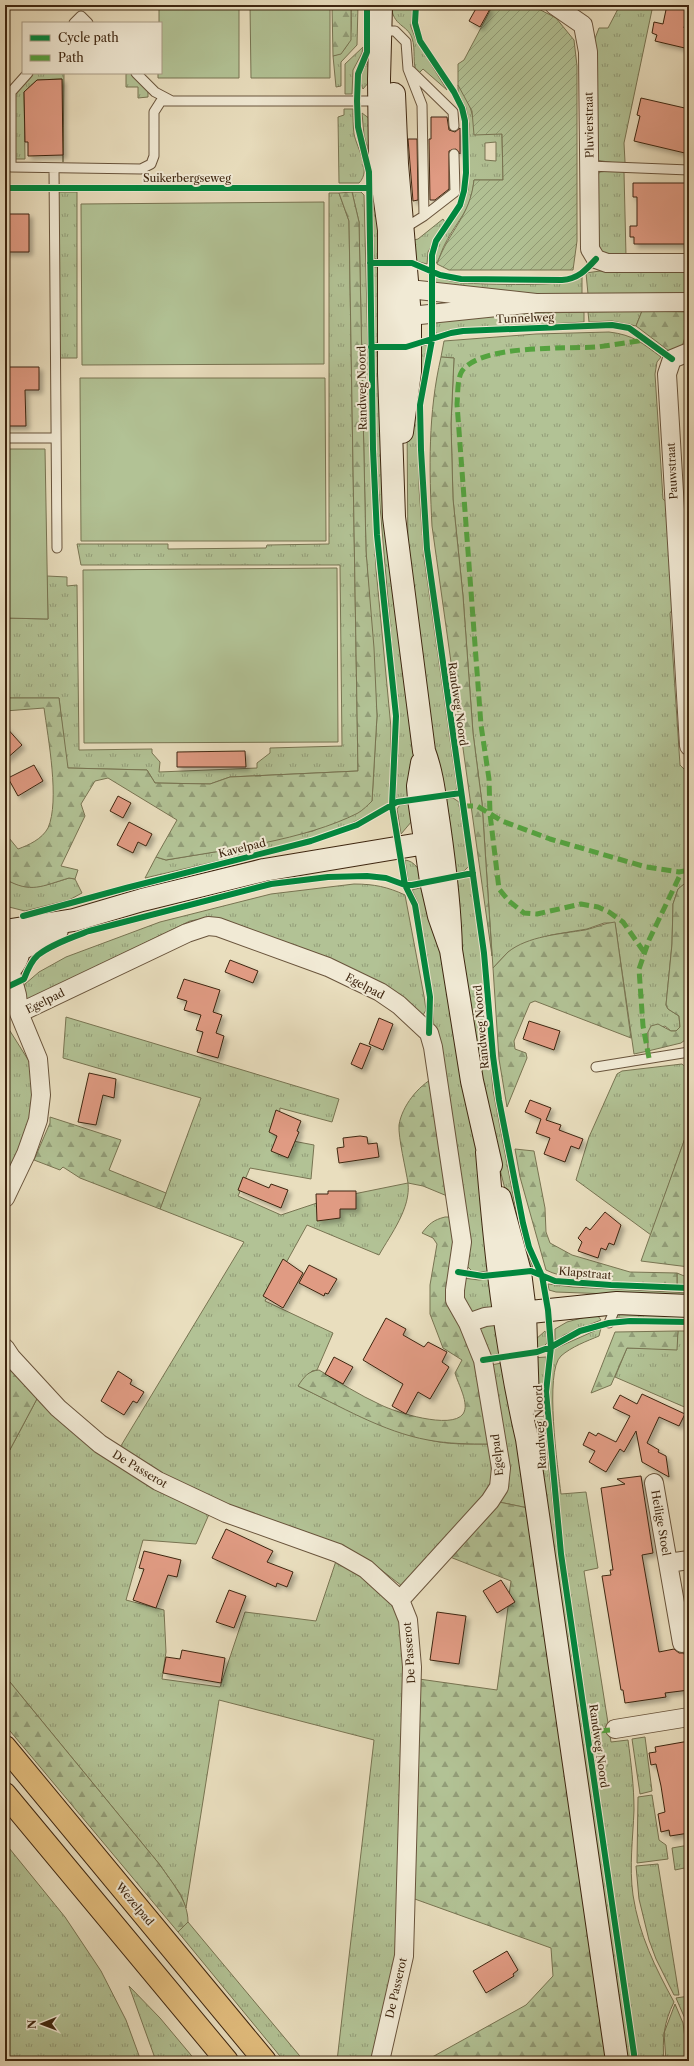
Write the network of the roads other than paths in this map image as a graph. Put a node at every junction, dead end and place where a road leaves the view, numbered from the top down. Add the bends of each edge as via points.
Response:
1 (380, 5) edge
2 (388, 5) edge
3 (554, 5) edge
4 (75, 22) edge
5 (87, 22) edge
6 (385, 31) junction
7 (408, 68) junction
8 (27, 74) edge
9 (137, 74) edge
10 (173, 101) junction
11 (386, 101) junction
12 (454, 126) dead end
13 (454, 154) dead end
14 (589, 166) junction
15 (54, 168) junction
16 (689, 170) edge
17 (424, 216) junction
18 (396, 229) junction
19 (689, 263) edge
20 (409, 288) junction
21 (689, 302) edge
22 (536, 303) junction
23 (390, 304) junction
24 (410, 316) junction
25 (689, 352) edge
26 (5, 438) edge
27 (56, 438) junction
28 (57, 548) dead end
29 (402, 570) junction
30 (684, 574) edge
31 (689, 746) edge
32 (433, 842) junction
33 (10, 950) edge
34 (5, 998) edge
35 (19, 1013) junction
36 (689, 1052) edge
37 (596, 1066) dead end
38 (487, 1152) junction
39 (5, 1198) edge
40 (618, 1303) junction
41 (689, 1306) edge
42 (525, 1312) junction
43 (504, 1315) junction
44 (468, 1323) junction
45 (609, 1323) dead end
46 (5, 1348) edge
47 (527, 1440) junction
48 (654, 1483) dead end
49 (689, 1560) edge
50 (668, 1563) junction
51 (400, 1600) junction
52 (682, 1643) dead end
53 (689, 1717) edge
54 (615, 1729) dead end
55 (5, 1747) edge
56 (5, 1794) edge
57 (227, 2061) edge
58 (265, 2061) edge
59 (380, 2061) edge
60 (617, 2061) edge

1 - 6 main road, Randweg Noord
2 - 6 main road, Randweg Noord
3 - 14 street, Pluvierstraat via 582,25 588,52
4 - 5 lane via 81,16
6 - 7 lane via 395,31 406,42
6 - 11 main road, Randweg Noord
7 - 12 lane via 453,112
7 - 17 lane via 422,105
8 - 15 lane via 11,92 11,167
9 - 10 lane via 155,92
10 - 11 lane
10 - 15 lane via 161,101 154,112 154,156 151,164 141,168
11 - 18 main road, Randweg Noord via 397,164
13 - 17 lane via 455,192
14 - 16 lane
14 - 19 street, Pluvierstraat via 590,249 596,259 607,263
15 - 27 lane
17 - 18 lane
18 - 20 main road, Randweg Noord
18 - 23 main road, Randweg Noord
20 - 22 street, Tunnelweg
20 - 23 street
20 - 24 main road, Randweg Noord
21 - 22 street, Tunnelweg
22 - 24 street, Tunnelweg
23 - 24 street
23 - 29 main road, Randweg Noord via 389,373 394,509
24 - 29 main road, Randweg Noord via 410,372 402,432
25 - 30 street, Pauwstraat via 672,359 666,374
26 - 27 lane
27 - 28 lane
29 - 32 main road, Randweg Noord via 424,751 431,770
30 - 31 street, Pauwstraat
32 - 33 main road via 264,870 150,898 74,920
32 - 38 main road, Randweg Noord via 450,913 451,950 472,1081
33 - 35 street
34 - 35 street
35 - 39 street via 38,1059 42,1095 38,1120
35 - 44 street, Egelpad via 187,933 208,926 227,930 328,967 380,992 399,1005 429,1033 434,1047 462,1242 455,1300
36 - 37 lane
38 - 42 main road, Randweg Noord via 514,1243
38 - 43 main road, Randweg Noord
40 - 41 main road
40 - 42 main road
40 - 45 lane
42 - 43 main road
42 - 47 main road, Randweg Noord via 529,1383
43 - 44 street via 485,1317
43 - 47 main road, Randweg Noord via 514,1385
44 - 51 street, Egelpad via 483,1360 501,1468 499,1487 490,1501
46 - 51 street, De Passerot via 58,1408 107,1448 158,1481 226,1512 338,1553 366,1569
47 - 60 main road, Randweg Noord
48 - 50 street, Heilige Stoel
49 - 50 street, Heilige Stoel
50 - 52 street, Heilige Stoel
51 - 59 street, De Passerot via 408,1620 412,1667 404,1956
53 - 54 street
55 - 58 highway, Wezelpad
56 - 57 highway

